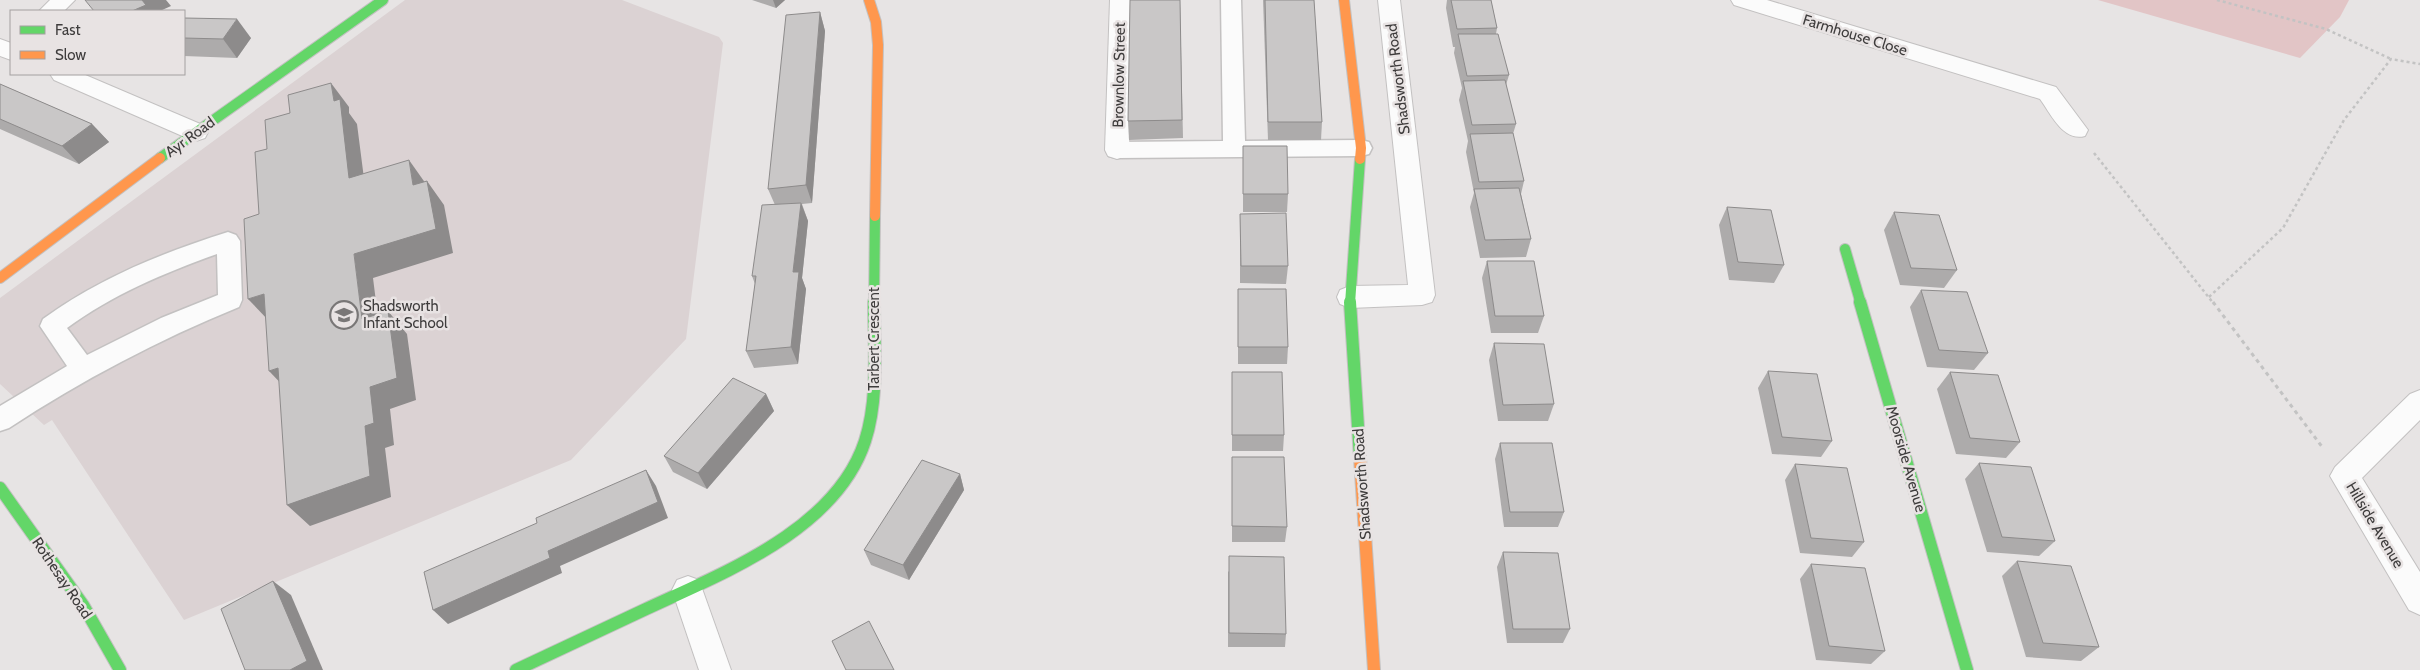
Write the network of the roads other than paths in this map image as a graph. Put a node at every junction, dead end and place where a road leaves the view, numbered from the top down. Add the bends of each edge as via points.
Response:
1 (64, 0) edge
2 (383, 0) edge
3 (869, 0) edge
4 (1121, 0) edge
5 (1231, 0) edge
6 (1344, 0) edge
7 (1389, 0) edge
8 (1742, 0) edge
9 (51, 10) edge
10 (64, 75) edge
11 (2076, 130) road end
12 (196, 132) junction
13 (1234, 147) junction
14 (1360, 148) junction
15 (1117, 150) joint
16 (1845, 249) dead end
17 (0, 278) edge
18 (1350, 297) junction
19 (83, 369) junction
20 (2420, 402) edge
21 (0, 420) edge
22 (0, 488) edge
23 (688, 590) junction
24 (2420, 600) edge
25 (120, 670) edge
26 (516, 670) edge
27 (715, 670) edge
28 (1374, 670) edge
29 (1967, 670) edge

1 - 9 street
2 - 12 street, Ayr Road
3 - 23 street, Tarbert Crescent via 879,39 873,402 867,440 855,465 811,516 780,541
4 - 15 street, Brownlow Street
5 - 13 lane
6 - 14 street, Shadsworth Road
7 - 18 street, Shadsworth Road via 1422,295
8 - 11 street, Farmhouse Close via 2048,93
10 - 12 street
12 - 17 street, Ayr Road
13 - 14 lane
13 - 15 lane
14 - 18 street, Shadsworth Road
16 - 29 street, Moorside Avenue
18 - 28 street, Shadsworth Road
19 - 19 lane via 177,321 230,300 228,241 180,257 114,288 70,312 52,326
19 - 21 lane via 57,382
20 - 24 street, Hillside Avenue via 2345,476
22 - 25 street, Rothesay Road via 83,605
23 - 26 street, Tarbert Crescent
23 - 27 street

